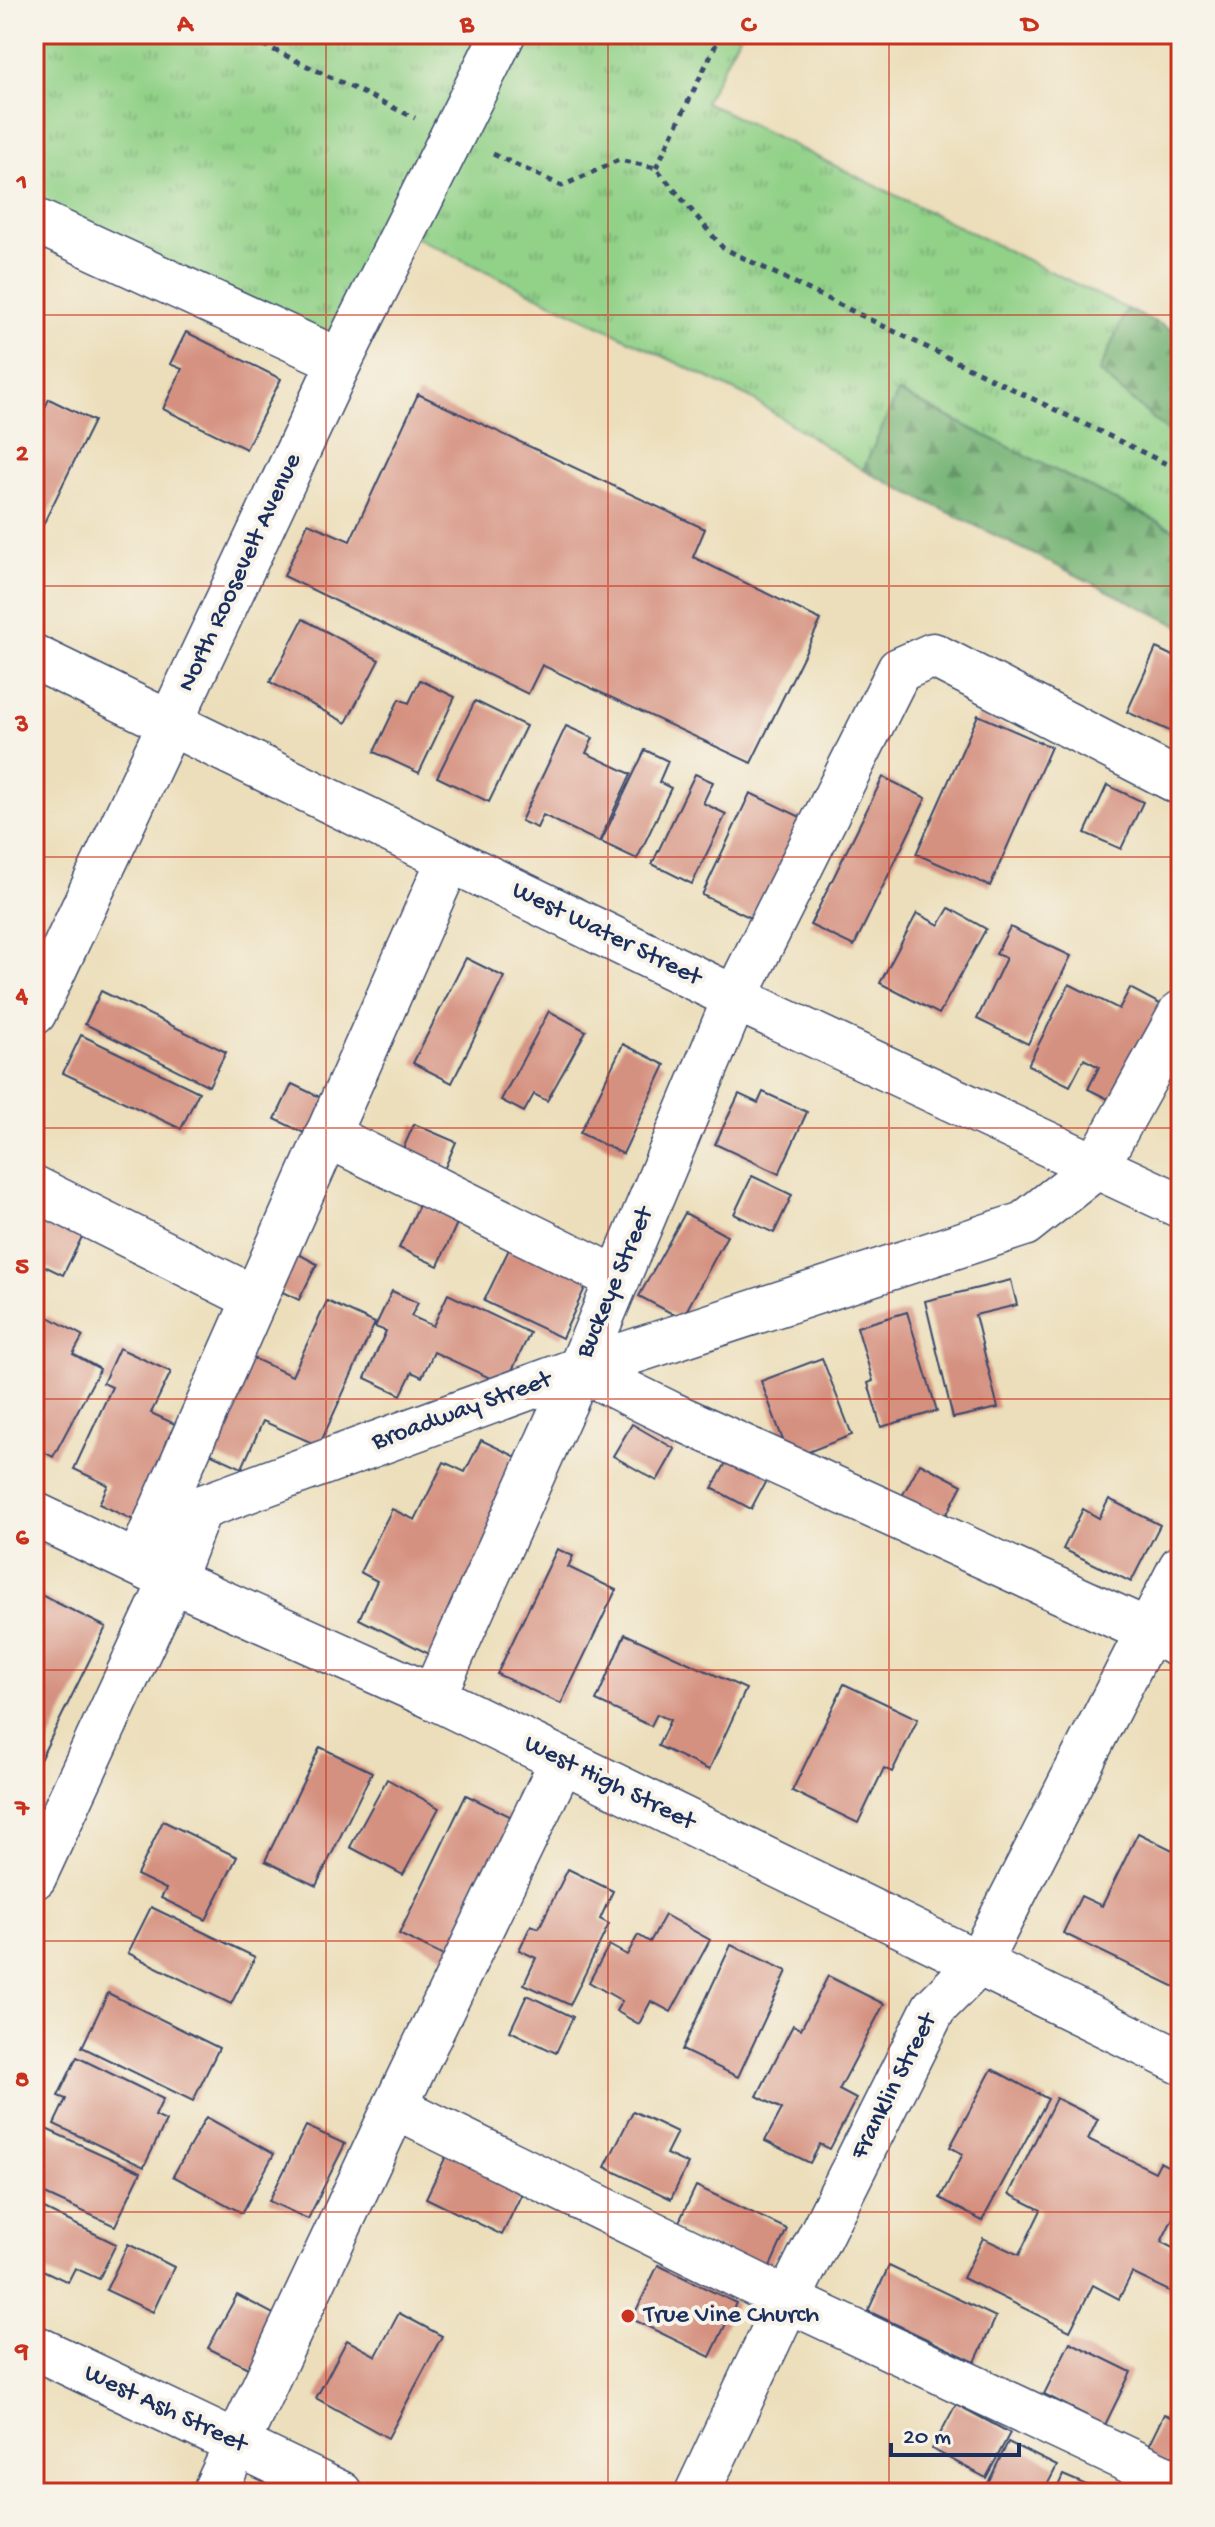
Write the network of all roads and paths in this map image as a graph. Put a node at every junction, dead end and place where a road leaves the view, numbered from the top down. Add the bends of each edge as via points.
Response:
1 (241, 34) edge
2 (503, 34) edge
3 (721, 34) edge
4 (453, 136) junction
5 (656, 168) junction
6 (34, 220) edge
7 (340, 361) junction
8 (1181, 471) edge
9 (34, 657) edge
10 (171, 723) junction
11 (1181, 783) edge
12 (449, 860) junction
13 (735, 998) junction
14 (34, 1013) edge
15 (1181, 1013) edge
16 (327, 1135) junction
17 (1096, 1167) junction
18 (34, 1188) edge
19 (1181, 1206) edge
20 (618, 1279) junction
21 (254, 1298) junction
22 (580, 1369) junction
23 (34, 1514) edge
24 (1181, 1567) edge
25 (155, 1572) junction
26 (1165, 1638) edge
27 (433, 1697) junction
28 (562, 1761) junction
29 (34, 1877) edge
30 (978, 1964) junction
31 (1181, 2062) edge
32 (395, 2107) junction
33 (788, 2300) junction
34 (34, 2347) edge
35 (238, 2444) junction
36 (1181, 2485) edge
37 (214, 2493) edge
38 (340, 2493) edge
39 (697, 2493) edge

1 - 4 path
2 - 4 street, North Roosevelt Avenue
3 - 5 path
4 - 5 path via 562,186 619,160
4 - 7 street, North Roosevelt Avenue
5 - 8 path via 723,248
6 - 7 street
7 - 10 street, North Roosevelt Avenue
9 - 10 street, West Water Street
10 - 12 street, West Water Street
10 - 14 street, North Roosevelt Avenue
11 - 13 street, Buckeye Street via 933,655 899,670
12 - 13 street, West Water Street
12 - 16 street
13 - 17 street, West Water Street
13 - 20 street, Buckeye Street
15 - 17 street
16 - 20 street
16 - 21 street
17 - 19 street, West Water Street
17 - 22 street, Broadway Street via 1024,1224
18 - 21 street
20 - 22 street, Buckeye Street
21 - 25 street
22 - 25 street, Broadway Street via 200,1508
22 - 26 street
22 - 27 street, Buckeye Street
23 - 25 street, West High Street
24 - 26 street, Franklin Street
25 - 27 street, West High Street
25 - 29 street, Broadway Street
26 - 30 street, Franklin Street
27 - 28 street, West High Street
28 - 30 street, West High Street
28 - 32 street
30 - 31 street, West High Street
30 - 33 street, Franklin Street via 934,2008
32 - 33 street
32 - 35 street
33 - 36 street
33 - 39 street, Franklin Street
34 - 35 street, West Ash Street
35 - 37 street
35 - 38 street, West Ash Street

